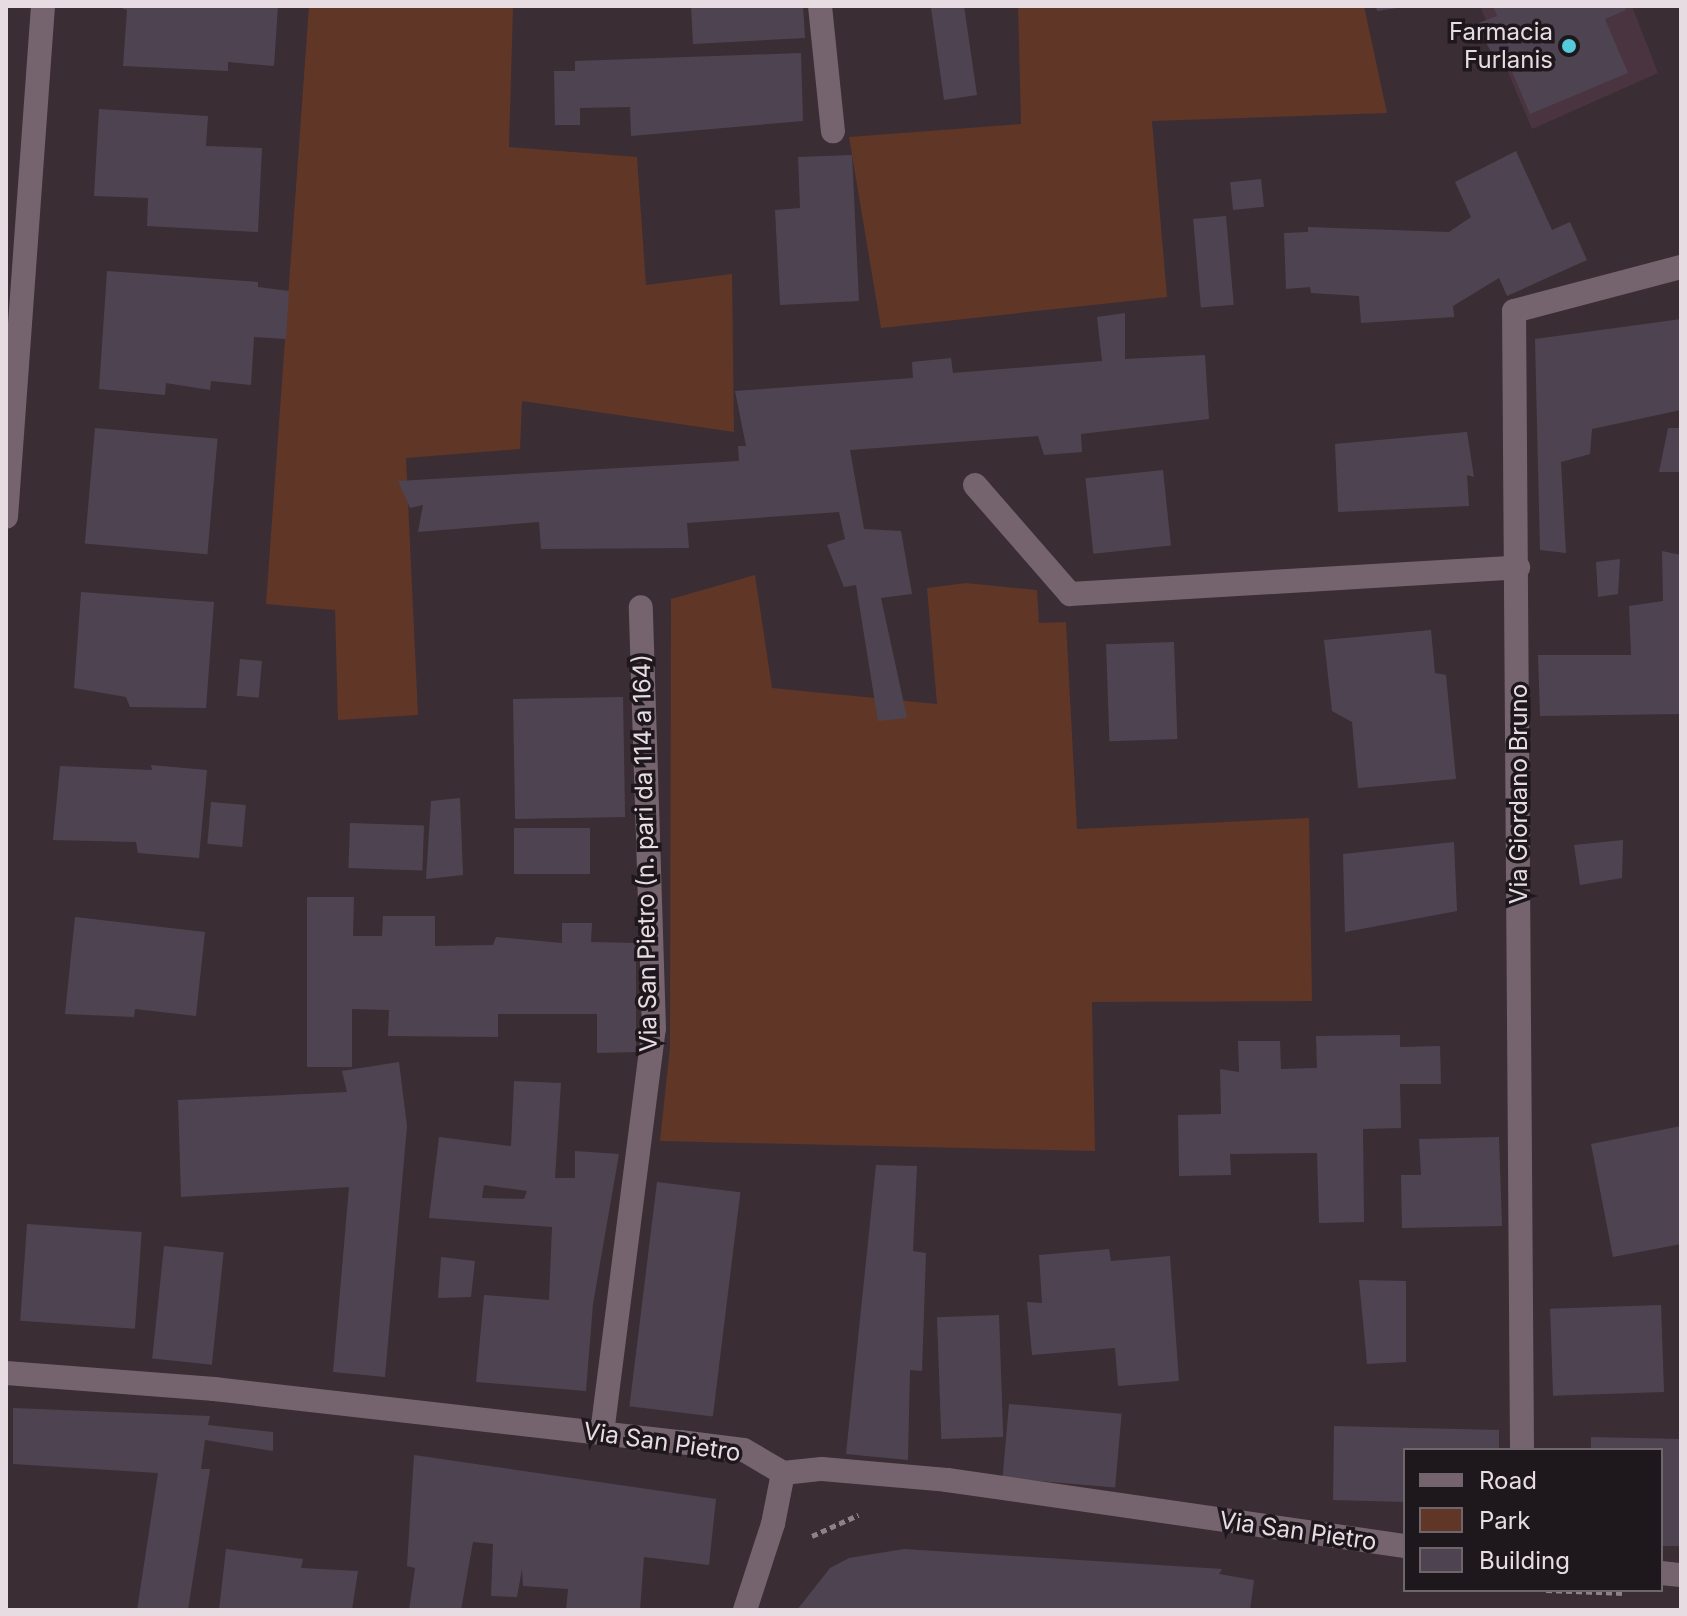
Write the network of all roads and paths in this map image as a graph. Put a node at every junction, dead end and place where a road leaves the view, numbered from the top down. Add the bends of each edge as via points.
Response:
1 (43, 6) edge
2 (820, 6) edge
3 (833, 131) dead end
4 (1681, 267) edge
5 (975, 485) dead end
6 (6, 517) edge
7 (1518, 567) junction
8 (641, 607) dead end
9 (6, 1373) edge
10 (602, 1433) junction
11 (1522, 1448) edge
12 (783, 1473) junction
13 (1403, 1546) edge
14 (1606, 1592) edge
15 (1636, 1593) dead end
16 (745, 1610) edge

1 - 6 street
2 - 3 street
4 - 7 street, Via Giordano Bruno via 1514,311
5 - 7 street via 1070,594
7 - 11 street, Via Giordano Bruno
8 - 10 street, Via San Pietro (n. pari da 114 a 164) via 654,1029
9 - 10 street, Via San Pietro via 214,1389
10 - 12 street, Via San Pietro via 744,1450
12 - 13 street, Via San Pietro via 822,1469 947,1480
12 - 16 street
14 - 15 path

